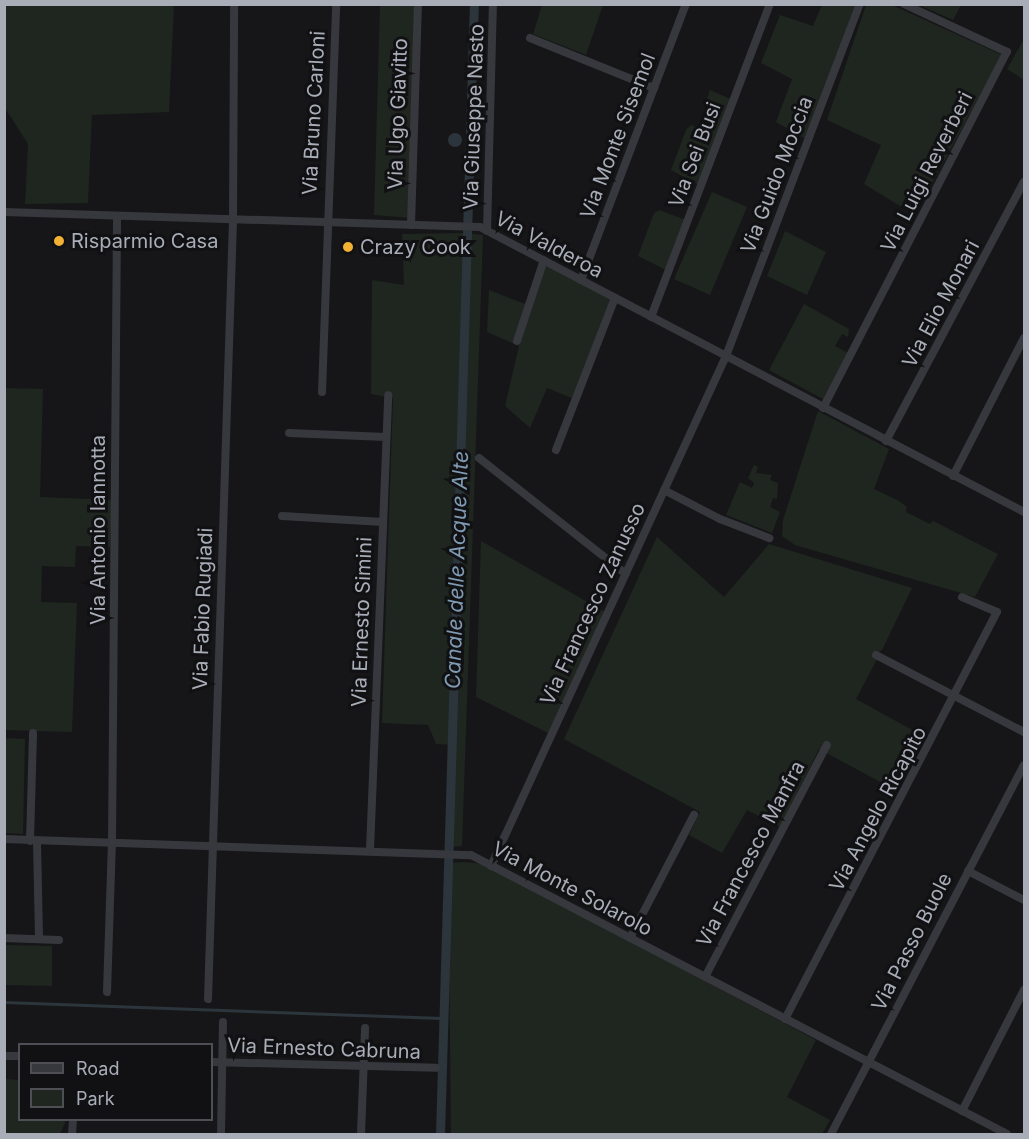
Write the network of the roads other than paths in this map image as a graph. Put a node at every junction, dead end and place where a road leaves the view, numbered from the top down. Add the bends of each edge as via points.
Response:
1 (234, 4) edge
2 (336, 4) edge
3 (418, 4) edge
4 (493, 4) edge
5 (686, 4) edge
6 (770, 4) edge
7 (860, 4) edge
8 (904, 4) edge
9 (530, 38) dead end
10 (654, 88) junction
11 (1024, 182) edge
12 (4, 212) edge
13 (117, 216) junction
14 (233, 219) junction
15 (325, 223) junction
16 (411, 225) junction
17 (484, 229) junction
18 (544, 260) junction
19 (581, 280) junction
20 (615, 298) junction
21 (651, 317) junction
22 (1024, 338) edge
23 (517, 341) dead end
24 (726, 356) junction
25 (322, 392) dead end
26 (388, 395) dead end
27 (824, 408) junction
28 (289, 434) dead end
29 (386, 437) junction
30 (886, 441) junction
31 (556, 450) dead end
32 (479, 458) dead end
33 (953, 476) junction
34 (664, 490) junction
35 (1024, 512) edge
36 (282, 516) dead end
37 (383, 522) junction
38 (769, 538) dead end
39 (626, 574) junction
40 (962, 597) dead end
41 (876, 655) dead end
42 (956, 696) junction
43 (1024, 732) edge
44 (33, 733) dead end
45 (827, 745) dead end
46 (1024, 765) edge
47 (694, 815) dead end
48 (4, 839) edge
49 (34, 841) junction
50 (112, 844) junction
51 (211, 846) junction
52 (370, 850) junction
53 (491, 866) junction
54 (968, 871) junction
55 (1024, 900) edge
56 (4, 938) edge
57 (630, 938) junction
58 (39, 939) junction
59 (59, 940) dead end
60 (705, 977) junction
61 (1024, 990) edge
62 (107, 992) dead end
63 (208, 999) dead end
64 (785, 1019) junction
65 (223, 1022) dead end
66 (365, 1028) dead end
67 (213, 1062) edge
68 (222, 1062) junction
69 (868, 1062) junction
70 (364, 1068) junction
71 (436, 1068) dead end
72 (962, 1111) junction
73 (221, 1134) edge
74 (362, 1134) edge
75 (831, 1134) edge
76 (1007, 1134) edge

1 - 14 street, Via Fabio Rugiadi
2 - 15 street, Via Bruno Carloni
3 - 16 street, Via Ugo Giavitto
4 - 17 street, Via Giuseppe Nasto
5 - 10 street, Via Monte Sisemol
6 - 21 street, Via Sei Busi
7 - 24 street, Via Guido Moccia
8 - 27 street, Via Luigi Reverberi via 1007,52
9 - 10 street
10 - 19 street, Via Monte Sisemol
11 - 30 street, Via Elio Monari
12 - 13 street, Via Valderoa
13 - 14 street, Via Valderoa
13 - 50 street, Via Antonio Iannotta
14 - 15 street, Via Valderoa
14 - 51 street, Via Fabio Rugiadi
15 - 16 street, Via Valderoa
15 - 25 street, Via Bruno Carloni
16 - 17 street, Via Valderoa
17 - 18 street, Via Valderoa
18 - 19 street, Via Valderoa
18 - 23 street
19 - 20 street, Via Valderoa
20 - 21 street, Via Valderoa
20 - 31 street
21 - 24 street, Via Valderoa
22 - 33 street
24 - 27 street, Via Valderoa
24 - 34 street, Via Francesco Zanusso
26 - 29 street, Via Ernesto Simini
27 - 30 street, Via Valderoa
28 - 29 street
29 - 37 street, Via Ernesto Simini
30 - 33 street, Via Valderoa
32 - 39 street
33 - 35 street, Via Valderoa
34 - 38 street
34 - 39 street, Via Francesco Zanusso
36 - 37 street
37 - 52 street, Via Ernesto Simini
39 - 53 street, Via Francesco Zanusso
40 - 42 street, Via Angelo Ricapito via 997,612
41 - 42 street
42 - 43 street
42 - 64 street, Via Angelo Ricapito
44 - 49 street
45 - 60 street, Via Francesco Manfra
46 - 54 street, Via Passo Buole
47 - 57 street
48 - 49 street, Via Monte Solarolo
49 - 50 street, Via Monte Solarolo
49 - 58 street
50 - 51 street, Via Monte Solarolo
50 - 62 street, Via Antonio Iannotta
51 - 52 street, Via Monte Solarolo
51 - 63 street, Via Fabio Rugiadi
52 - 53 street, Via Monte Solarolo via 471,855
53 - 57 street, Via Monte Solarolo
54 - 55 street
54 - 69 street, Via Passo Buole
56 - 58 street
57 - 60 street, Via Monte Solarolo
58 - 59 street
60 - 64 street, Via Monte Solarolo
61 - 72 street
64 - 69 street, Via Monte Solarolo
65 - 68 street
66 - 70 street
67 - 68 street, Via Ernesto Cabruna
68 - 70 street, Via Ernesto Cabruna
68 - 73 street
69 - 72 street, Via Monte Solarolo
69 - 75 street, Via Passo Buole
70 - 71 street, Via Ernesto Cabruna
70 - 74 street
72 - 76 street, Via Monte Solarolo

